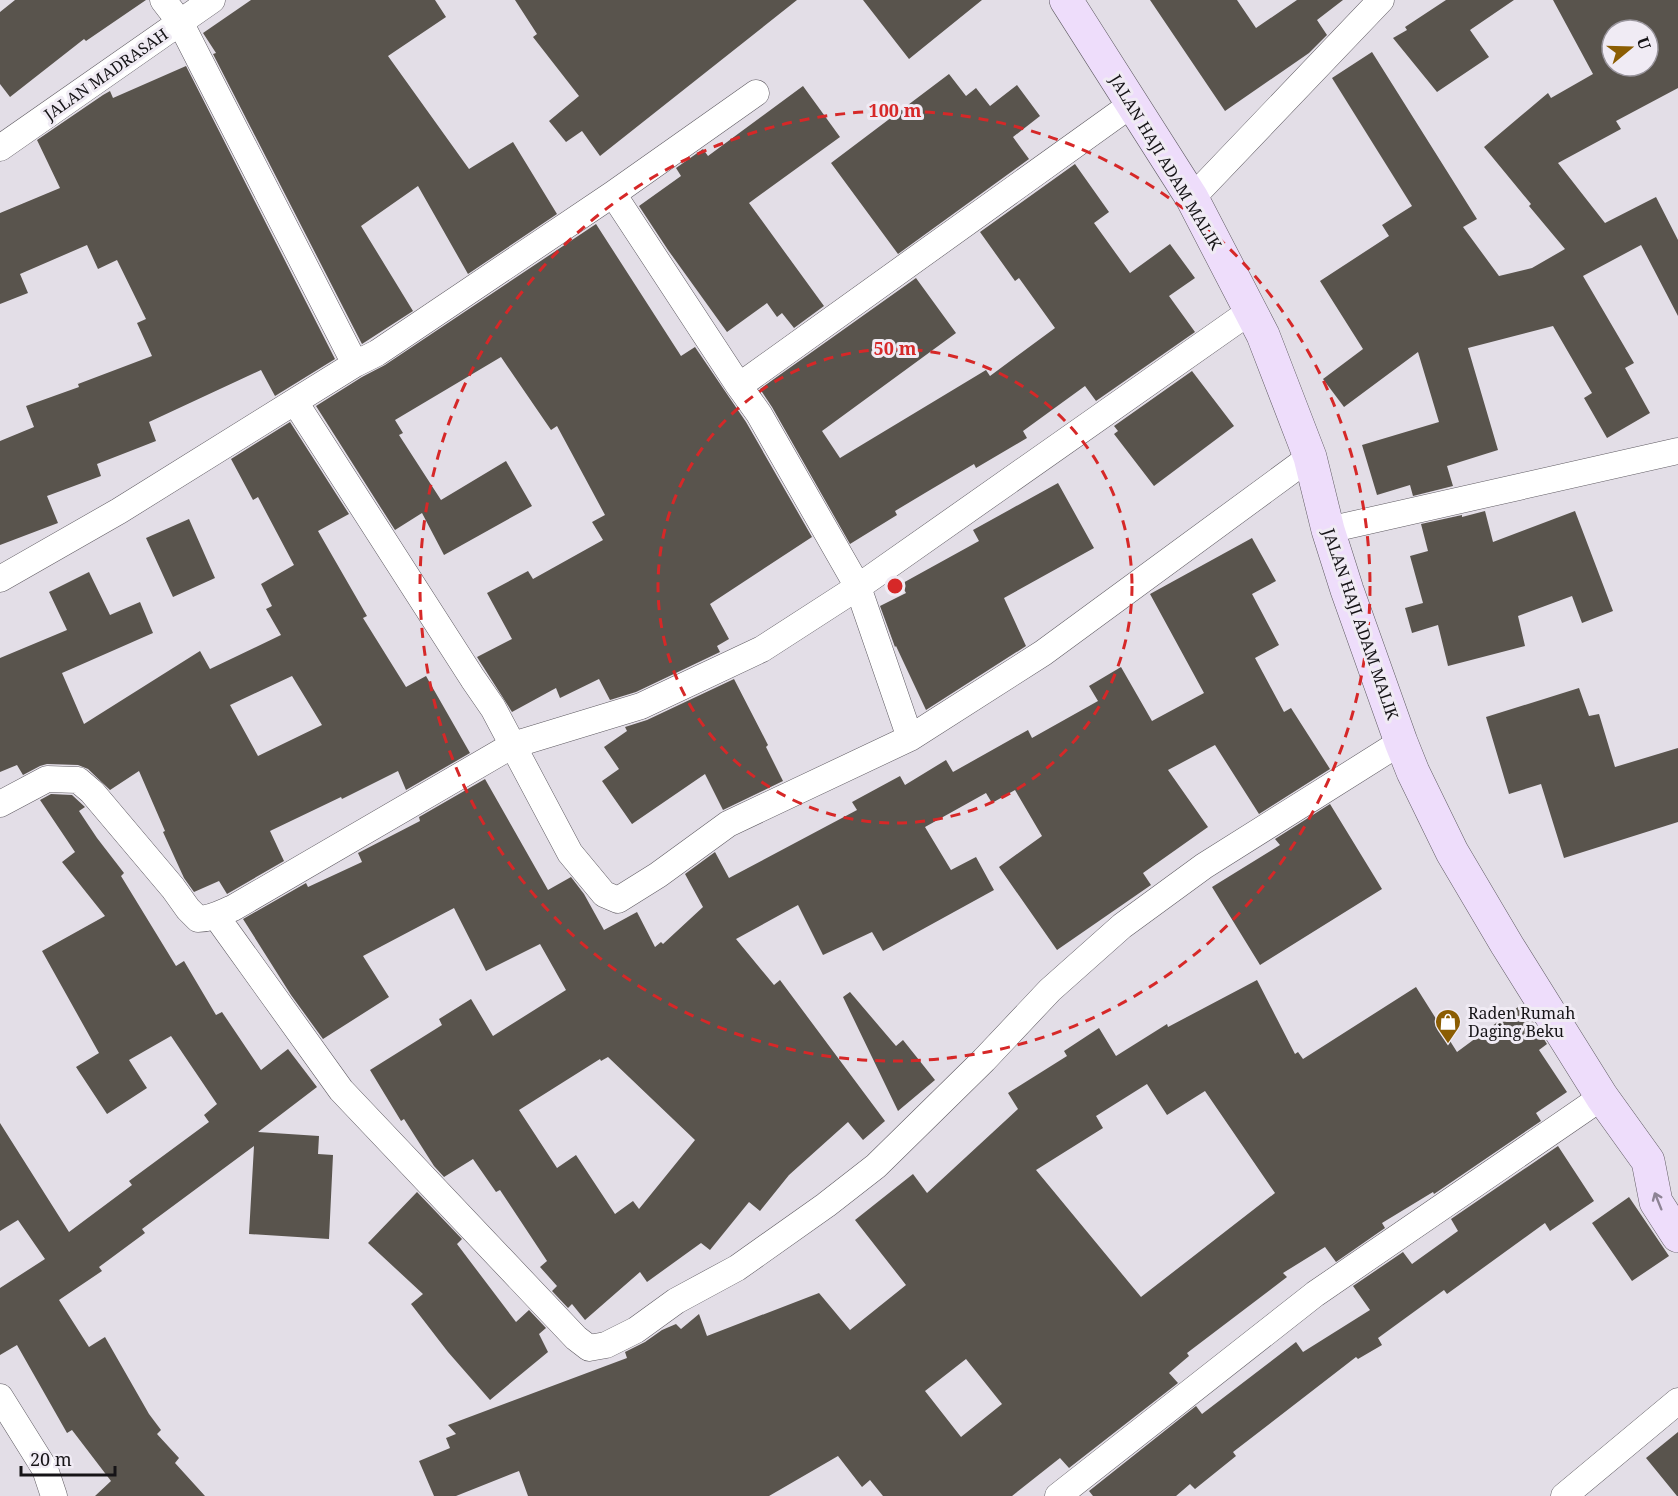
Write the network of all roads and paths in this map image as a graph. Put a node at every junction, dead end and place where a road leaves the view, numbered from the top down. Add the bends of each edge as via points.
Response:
1 (164, 0) edge
2 (212, 0) edge
3 (1066, 0) edge
4 (1381, 0) edge
5 (180, 22) junction
6 (756, 93) dead end
7 (1132, 104) junction
8 (0, 148) edge
9 (613, 194) junction
10 (1192, 198) junction
11 (1252, 310) junction
12 (355, 364) junction
13 (739, 386) junction
14 (295, 402) junction
15 (1678, 451) edge
16 (1310, 457) junction
17 (1328, 530) junction
18 (0, 579) edge
19 (858, 587) junction
20 (910, 738) junction
21 (1401, 742) junction
22 (513, 745) junction
23 (0, 804) edge
24 (216, 916) junction
25 (1602, 1097) junction
26 (1648, 1161) junction
27 (1678, 1179) edge
28 (1678, 1236) edge
29 (1678, 1401) edge
30 (2, 1406) edge
31 (54, 1496) edge
32 (1058, 1496) edge
33 (1564, 1496) edge

1 - 5 street
2 - 5 street, JALAN MADRASAH
3 - 7 main road, JALAN HAJI ADAM MALIK
4 - 10 street
5 - 8 street, JALAN MADRASAH
5 - 12 street
6 - 9 street
7 - 10 main road, JALAN HAJI ADAM MALIK
7 - 13 street
9 - 12 street
9 - 13 street
10 - 11 main road, JALAN HAJI ADAM MALIK
11 - 16 main road, JALAN HAJI ADAM MALIK
11 - 19 street
12 - 14 street
13 - 19 street
14 - 18 street
14 - 22 street
15 - 17 street
16 - 17 main road, JALAN HAJI ADAM MALIK
16 - 20 street via 1043,653
17 - 21 main road, JALAN HAJI ADAM MALIK
19 - 20 street
19 - 22 street via 762,649 641,706
20 - 22 street via 728,824 618,900 604,894 570,853
21 - 24 street via 1204,866 1122,926 1050,990 876,1166 826,1205 736,1268 676,1301 636,1330 606,1345 589,1348 341,1090
21 - 25 main road, JALAN HAJI ADAM MALIK via 1452,852
22 - 24 street
23 - 24 street via 47,778 78,780 198,919
25 - 26 main road, JALAN HAJI ADAM MALIK
25 - 32 street via 1315,1294
26 - 27 main road
28 -> 26 main road, JALAN HAJI ADAM MALIK via 1656,1202
29 - 33 street
30 - 31 street via 45,1468

